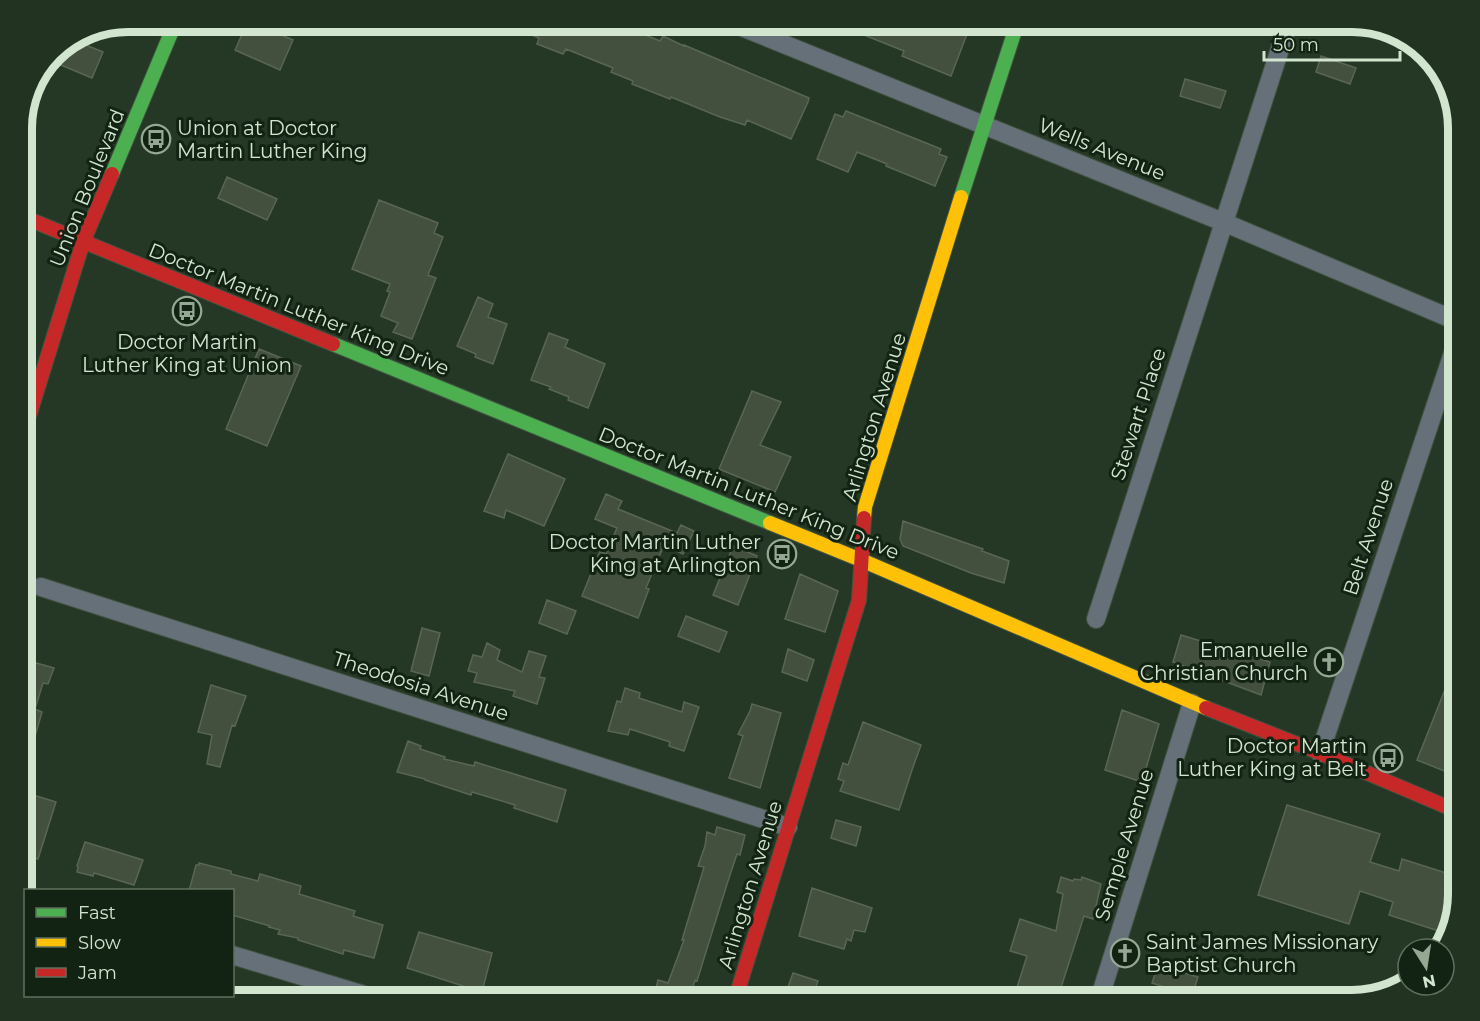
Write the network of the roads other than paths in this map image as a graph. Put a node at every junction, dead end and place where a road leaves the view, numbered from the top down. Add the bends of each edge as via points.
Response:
1 (171, 32) edge
2 (754, 32) edge
3 (1014, 32) edge
4 (1284, 32) edge
5 (983, 126) junction
6 (32, 221) edge
7 (1223, 222) junction
8 (82, 242) junction
9 (1448, 317) edge
10 (1448, 367) edge
11 (32, 406) edge
12 (861, 560) junction
13 (40, 587) dead end
14 (1096, 619) dead end
15 (1192, 703) junction
16 (1320, 753) junction
17 (1448, 807) edge
18 (789, 827) junction
19 (234, 956) edge
20 (348, 990) edge
21 (738, 990) edge
22 (1102, 990) edge

1 - 8 main road, Union Boulevard
2 - 5 street, Wells Avenue
3 - 5 main road, Arlington Avenue
4 - 7 street
5 - 7 street, Wells Avenue
5 - 12 main road, Arlington Avenue via 865,507
6 - 8 main road, Doctor Martin Luther King Drive
7 - 9 street, Wells Avenue
7 - 14 street, Stewart Place
8 - 11 main road, Union Boulevard
8 - 12 main road, Doctor Martin Luther King Drive
10 - 16 street, Belt Avenue
12 - 15 main road, Doctor Martin Luther King Drive
12 - 18 main road, Arlington Avenue via 859,600
13 - 18 street, Theodosia Avenue
15 - 16 main road, Doctor Martin Luther King Drive
15 - 22 street, Semple Avenue
16 - 17 main road, Doctor Martin Luther King Drive
18 - 21 main road, Arlington Avenue
19 - 20 street

